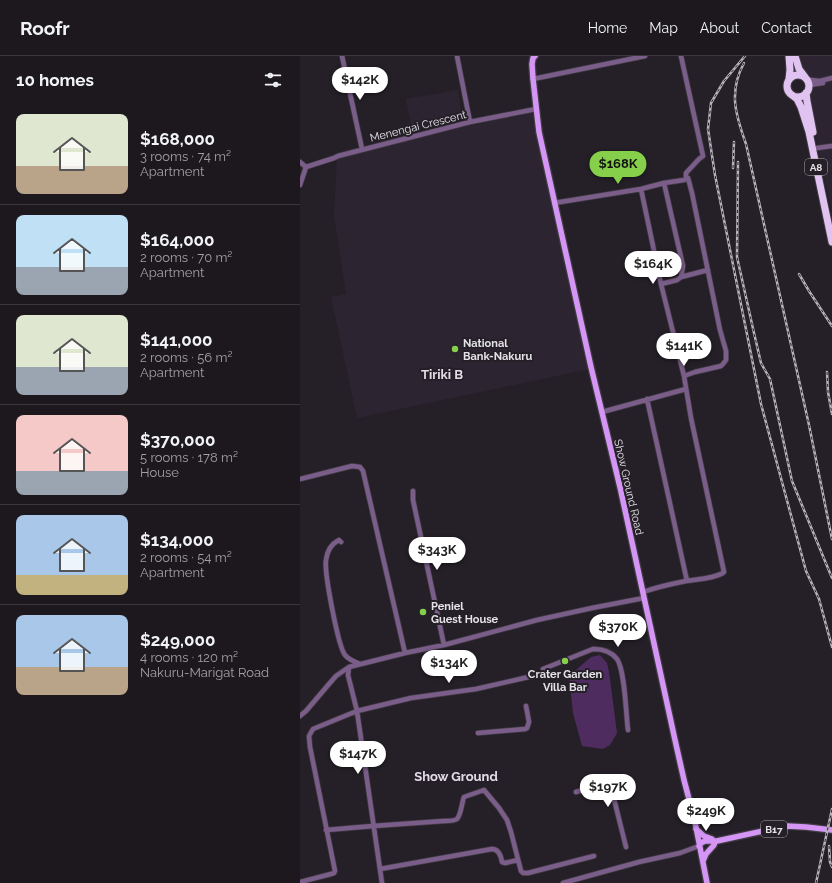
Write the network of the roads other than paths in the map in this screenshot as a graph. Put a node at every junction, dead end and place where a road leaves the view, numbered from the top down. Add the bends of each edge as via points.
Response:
1 (342, 56) edge
2 (457, 56) edge
3 (645, 56) edge
4 (681, 56) edge
5 (789, 56) edge
6 (794, 56) edge
7 (533, 57) edge
8 (533, 79) junction
9 (789, 80) junction
10 (832, 80) edge
11 (808, 81) junction
12 (806, 93) junction
13 (792, 95) junction
14 (536, 109) junction
15 (470, 122) junction
16 (832, 146) edge
17 (816, 148) junction
18 (362, 149) junction
19 (300, 162) edge
20 (306, 167) junction
21 (686, 179) junction
22 (664, 183) junction
23 (300, 185) edge
24 (641, 189) junction
25 (554, 203) junction
26 (832, 220) edge
27 (832, 242) edge
28 (708, 270) junction
29 (681, 277) junction
30 (661, 284) junction
31 (684, 376) junction
32 (686, 389) junction
33 (647, 399) junction
34 (602, 412) junction
35 (300, 479) edge
36 (413, 491) dead end
37 (341, 542) dead end
38 (687, 581) junction
39 (643, 592) junction
40 (644, 598) junction
41 (444, 645) junction
42 (405, 653) junction
43 (360, 664) junction
44 (349, 667) junction
45 (526, 706) dead end
46 (357, 711) junction
47 (300, 716) edge
48 (628, 730) dead end
49 (478, 733) dead end
50 (576, 792) dead end
51 (373, 826) junction
52 (696, 828) junction
53 (326, 830) junction
54 (832, 830) edge
55 (716, 841) junction
56 (699, 846) junction
57 (626, 847) dead end
58 (594, 856) dead end
59 (518, 860) junction
60 (703, 862) junction
61 (380, 869) junction
62 (582, 880) edge
63 (300, 882) edge
64 (382, 883) edge
65 (563, 883) edge
66 (707, 883) edge

1 - 18 street
2 - 15 street
3 - 8 street
4 - 21 street via 703,156 686,174
5 - 9 highway, A8
6 - 11 highway
7 - 8 main road, Show Ground Road
8 - 14 main road, Show Ground Road
9 - 11 highway via 791,76 799,74
9 - 13 highway, A8 via 788,90
10 - 11 street
11 - 12 highway via 809,90
12 - 13 highway via 800,97
12 - 17 highway, A8
13 - 27 highway, A8 via 801,107 809,132
14 - 15 street, Menengai Crescent
14 - 25 main road, Show Ground Road via 538,132
15 - 18 street, Menengai Crescent
16 - 17 street
17 - 26 highway, A8
18 - 20 street, Menengai Crescent
19 - 20 street
20 - 23 street
21 - 22 street
21 - 28 street via 689,181
22 - 24 street
22 - 29 street via 683,266
24 - 25 street
24 - 30 street
25 - 34 main road, Show Ground Road
28 - 29 street
28 - 31 street via 726,360 721,366
29 - 30 street
30 - 31 street
31 - 32 street
32 - 33 street
32 - 38 street via 724,570 719,575
33 - 34 street
33 - 38 street
34 - 39 main road, Show Ground Road
35 - 42 street via 352,466 360,467
36 - 41 street
37 - 43 street via 336,542 328,552 326,580 344,654
38 - 39 street
39 - 40 main road, Show Ground Road
40 - 41 street via 538,620
40 - 52 main road, Show Ground Road
41 - 42 street
42 - 43 street
43 - 44 street
44 - 46 street via 348,675
44 - 47 street via 336,676
45 - 49 street via 529,722 527,728
46 - 48 street via 411,698 476,689 544,671 592,648 608,651 618,660
46 - 51 street
46 - 53 street via 313,729 309,736
50 - 57 street via 609,784
51 - 53 street
51 - 59 street via 455,820 460,813 464,797 484,790 507,820
51 - 61 street
52 - 55 main road via 704,836
52 - 56 main road, Show Ground Road
53 - 63 street via 335,871
54 - 55 main road, B17 via 786,826
55 - 56 main road, B17 via 705,841
55 - 60 main road
56 - 60 main road, Show Ground Road
56 - 62 street
58 - 59 street via 525,873 521,871
59 - 61 street via 502,862 500,853 492,849
60 - 66 main road, Show Ground Road
61 - 64 street
62 - 65 street

